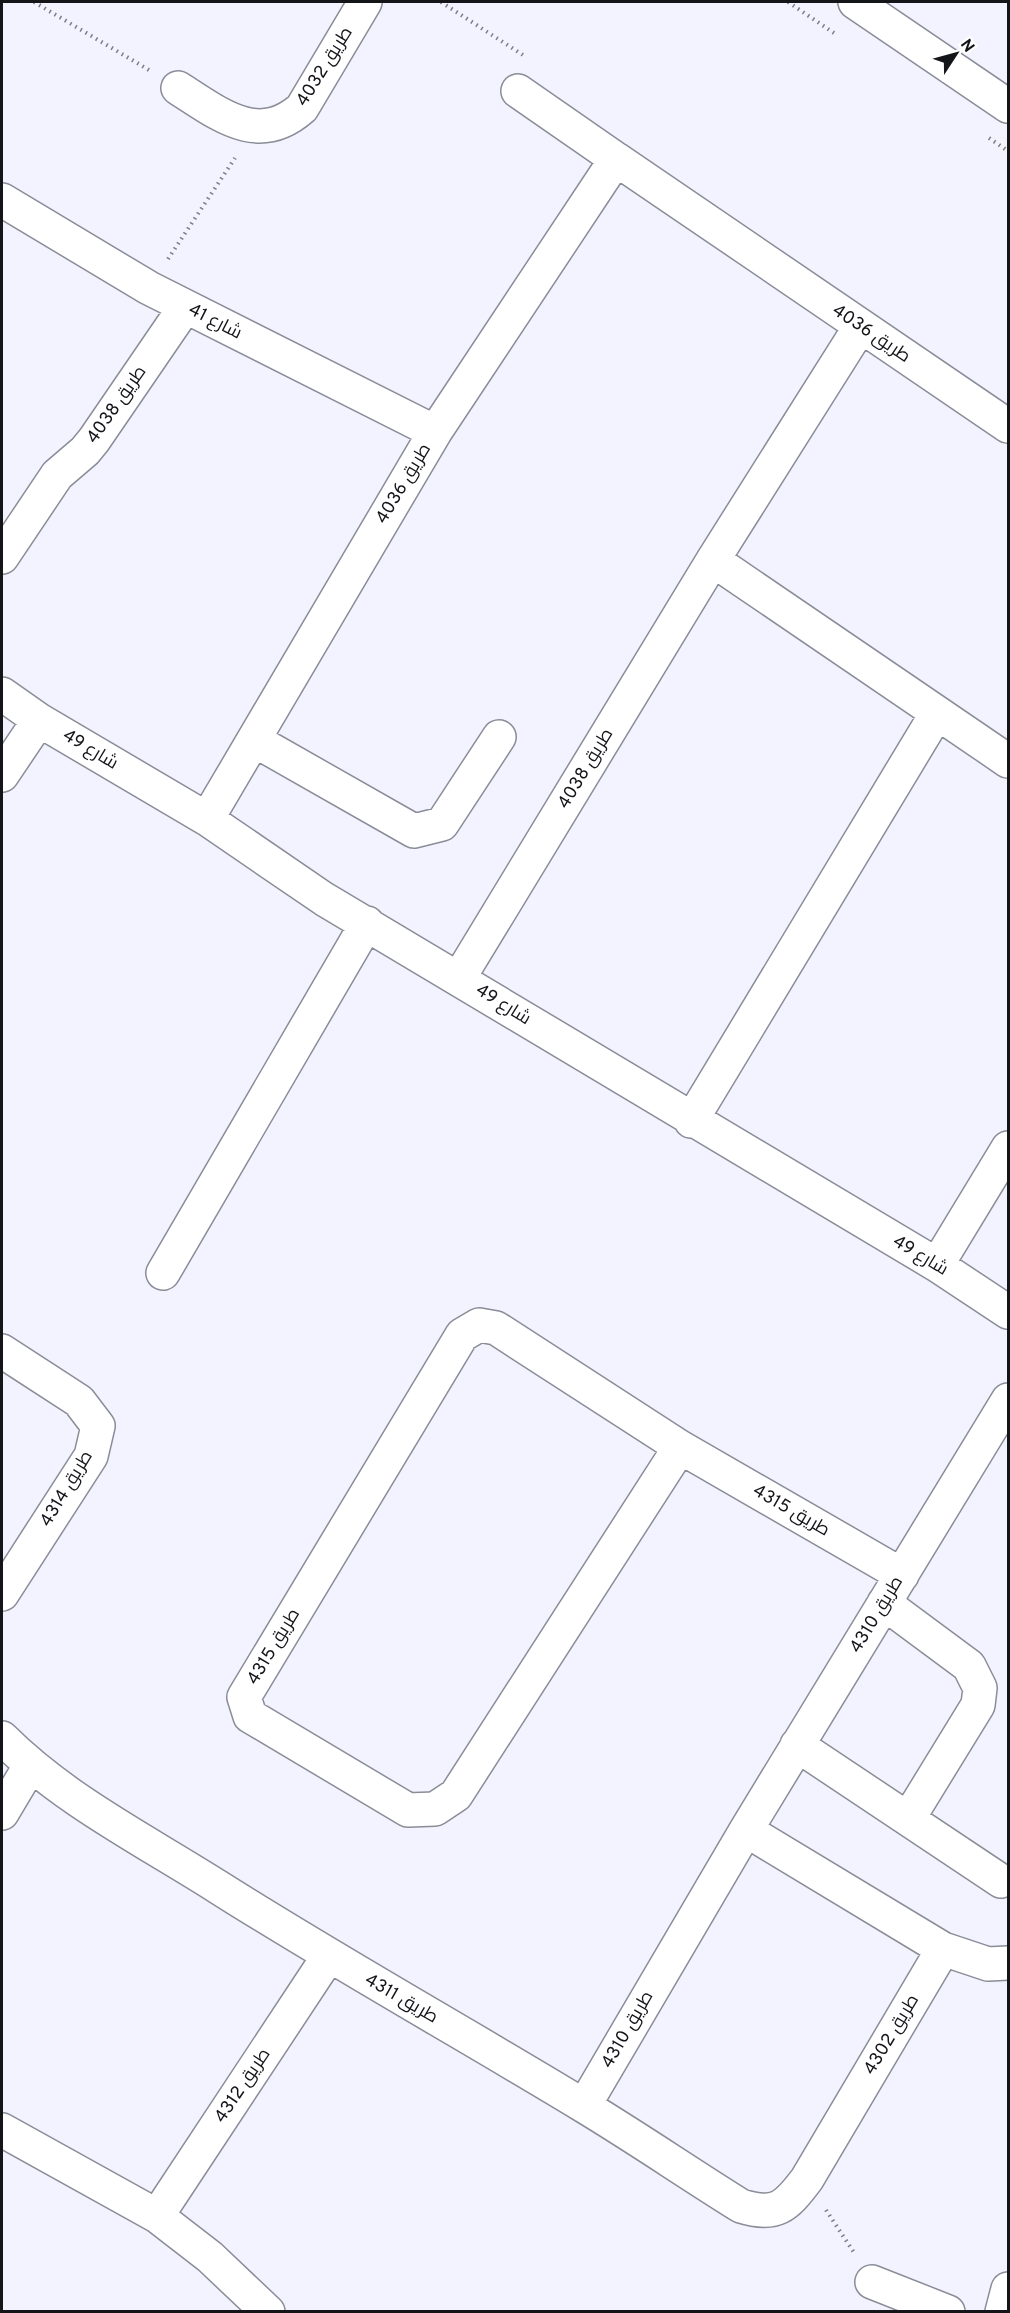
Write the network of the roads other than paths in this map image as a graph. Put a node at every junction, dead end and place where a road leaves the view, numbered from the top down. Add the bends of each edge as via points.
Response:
1 (365, 2) edge
2 (855, 2) edge
3 (178, 88) road end
4 (518, 91) road end
5 (1008, 106) edge
6 (616, 159) junction
7 (2, 200) edge
8 (185, 307) junction
9 (860, 327) junction
10 (1008, 426) edge
11 (435, 432) junction
12 (2, 557) edge
13 (713, 560) junction
14 (2, 694) edge
15 (937, 712) junction
16 (39, 720) junction
17 (499, 737) dead end
18 (254, 740) junction
19 (1008, 761) edge
20 (2, 774) edge
21 (207, 819) junction
22 (367, 924) junction
23 (459, 978) junction
24 (691, 1121) junction
25 (1008, 1148) edge
26 (937, 1266) junction
27 (163, 1273) dead end
28 (1008, 1312) edge
29 (2, 1351) edge
30 (1008, 1400) edge
31 (680, 1447) junction
32 (902, 1575) junction
33 (2, 1594) edge
34 (884, 1603) junction
35 (2, 1738) edge
36 (797, 1745) junction
37 (30, 1766) junction
38 (2, 1813) edge
39 (908, 1819) junction
40 (746, 1830) junction
41 (1001, 1881) dead end
42 (943, 1949) junction
43 (328, 1957) junction
44 (1008, 1963) edge
45 (584, 2106) junction
46 (2, 2130) edge
47 (807, 2179) joint
48 (157, 2216) junction
49 (872, 2282) road end
50 (1008, 2289) edge
51 (268, 2312) edge
52 (948, 2312) edge
53 (1002, 2312) edge

1 - 3 street, طريق 4032 via 302,108 283,121 255,127 235,122
2 - 5 street
4 - 6 street, طريق 4036
6 - 9 street, طريق 4036
6 - 11 street, طريق 4036
7 - 8 street, شارع 41
8 - 11 street, شارع 41
8 - 12 street, طريق 4038 via 94,440 57,475
9 - 10 street, طريق 4036
9 - 13 street, طريق 4038
11 - 18 street, طريق 4036
13 - 15 street
13 - 23 street, طريق 4038
14 - 16 street, شارع 49
15 - 19 street
15 - 24 street
16 - 20 street
16 - 21 street, شارع 49
17 - 18 street via 442,824 414,831
18 - 21 street, طريق 4036
21 - 22 street, شارع 49
22 - 23 street, شارع 49
22 - 27 street
23 - 24 street, شارع 49
24 - 26 street, شارع 49
25 - 26 street
26 - 28 street, شارع 49
29 - 33 street, طريق 4314 via 79,1401 98,1426 91,1456
30 - 32 street, طريق 4310
31 - 31 street, طريق 4315 via 496,1328 479,1325 462,1335 244,1697 250,1716 408,1810 435,1809 456,1796
31 - 32 street, طريق 4315
32 - 34 street, طريق 4310
34 - 36 street, طريق 4310
34 - 39 street via 969,1666 980,1688 978,1705
35 - 37 street, طريق 4311
36 - 39 street
36 - 40 street, طريق 4310
37 - 38 street
37 - 43 street, طريق 4311 via 86,1806
39 - 41 street
40 - 42 street
40 - 45 street, طريق 4310
42 - 44 street via 988,1964
42 - 47 street, طريق 4302
43 - 45 street, طريق 4311
43 - 48 street, طريق 4312
45 - 47 street, طريق 4311 via 741,2206 761,2212 778,2209 790,2201
46 - 48 street
48 - 51 street via 210,2257
49 - 52 street
50 - 53 street

